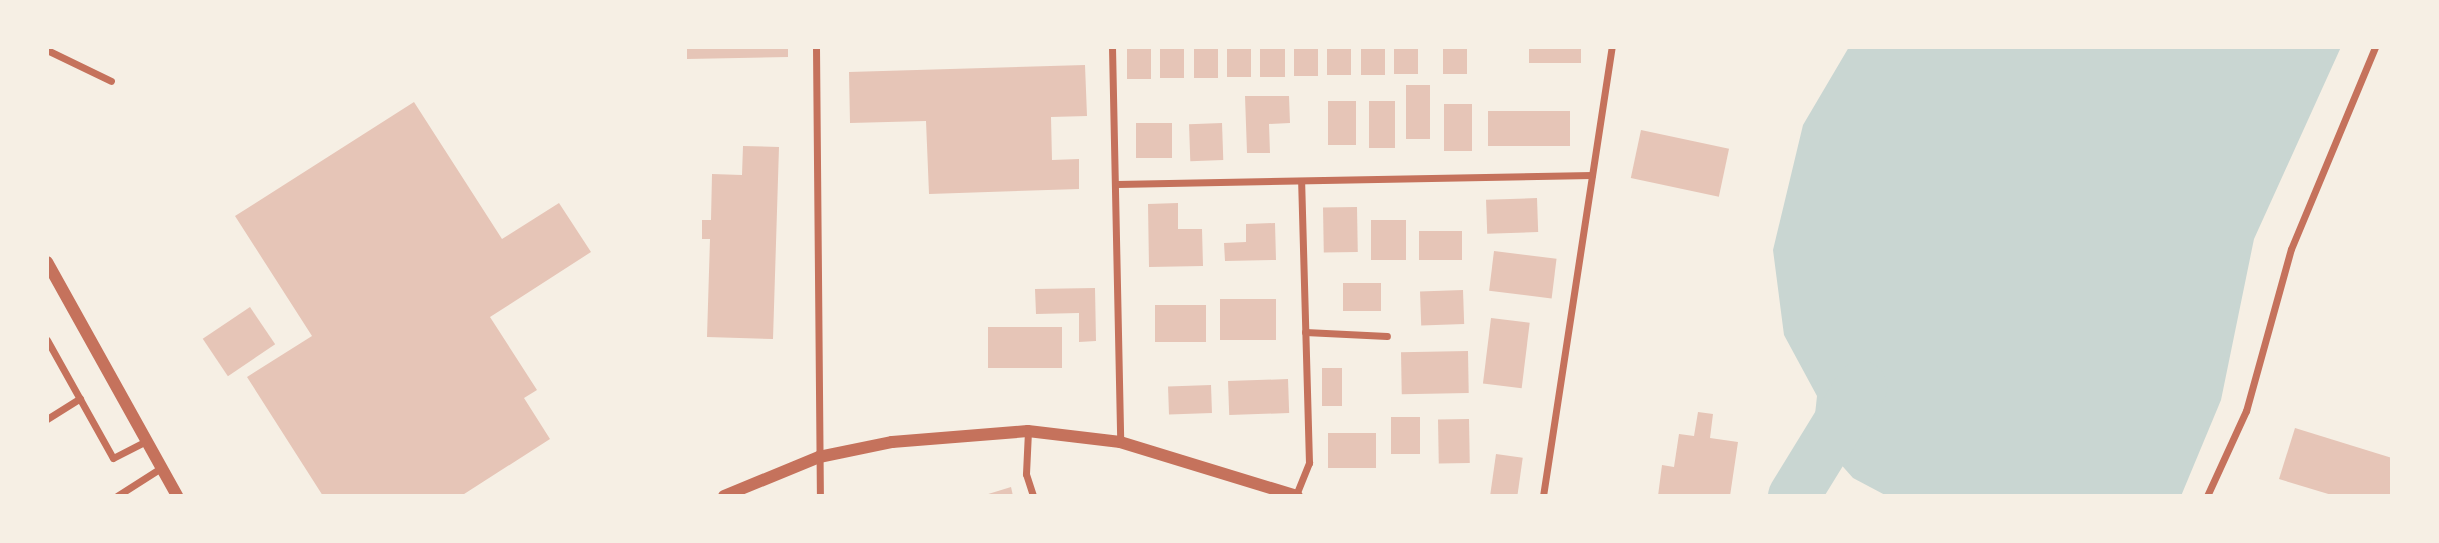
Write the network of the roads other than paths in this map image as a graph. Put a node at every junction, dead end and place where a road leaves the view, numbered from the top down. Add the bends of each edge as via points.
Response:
1 (816, 47) edge
2 (1112, 47) edge
3 (1612, 47) edge
4 (2375, 47) edge
5 (47, 50) edge
6 (111, 81) dead end
7 (1592, 175) junction
8 (1300, 181) junction
9 (1117, 184) junction
10 (47, 262) edge
11 (1305, 332) junction
12 (1387, 336) dead end
13 (47, 340) edge
14 (80, 398) junction
15 (47, 419) edge
16 (1028, 431) junction
17 (146, 441) junction
18 (1120, 442) junction
19 (819, 457) junction
20 (162, 468) junction
21 (117, 496) edge
22 (177, 496) edge
23 (724, 496) edge
24 (820, 496) edge
25 (1033, 496) edge
26 (1296, 496) edge
27 (1543, 496) edge
28 (2207, 496) edge

1 - 19 street
2 - 9 street
3 - 7 street
4 - 28 street via 2291,248 2246,411
5 - 6 street
7 - 8 street
7 - 27 street
8 - 9 street
8 - 11 street
9 - 18 street
10 - 17 street
11 - 12 street
11 - 26 street via 1309,463
13 - 14 street
14 - 15 street
14 - 17 street via 113,458
16 - 18 street
16 - 19 street via 892,442
16 - 25 street via 1026,474
17 - 20 street
18 - 26 street
19 - 23 street
19 - 24 street
20 - 21 street
20 - 22 street

